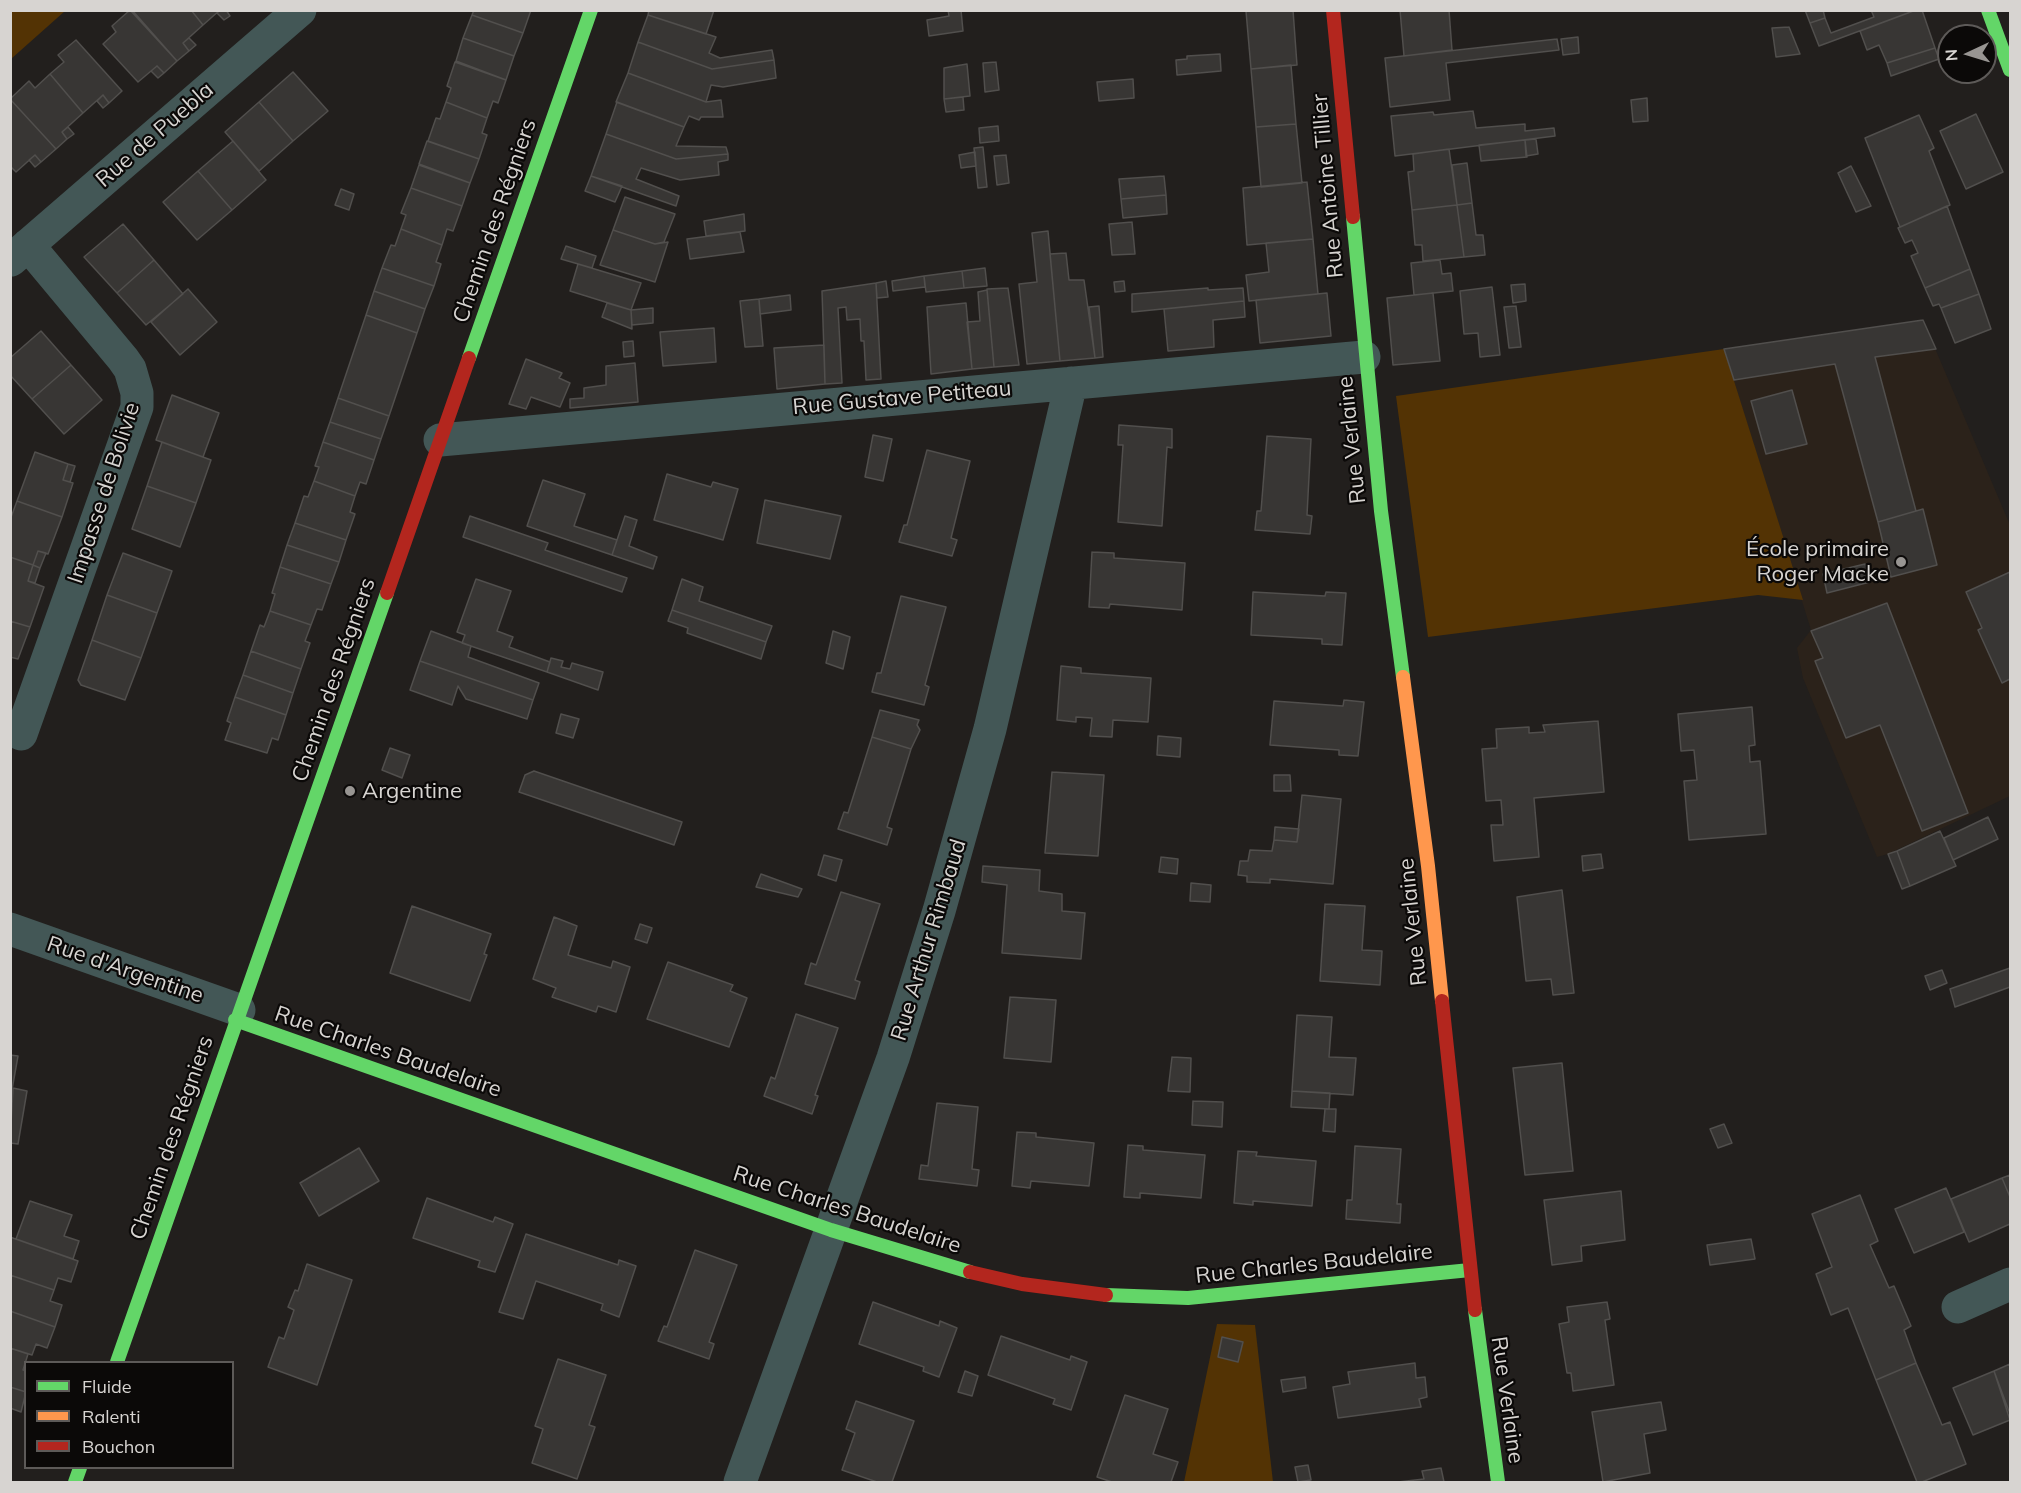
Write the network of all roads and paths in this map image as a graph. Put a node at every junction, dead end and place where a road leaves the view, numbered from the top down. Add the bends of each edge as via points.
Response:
1 (300, 10) edge
2 (591, 10) edge
3 (1333, 10) edge
4 (1988, 10) edge
5 (2010, 70) edge
6 (19, 253) edge
7 (1364, 357) junction
8 (1071, 383) junction
9 (440, 440) junction
10 (21, 734) dead end
11 (10, 929) edge
12 (237, 1015) junction
13 (831, 1230) junction
14 (1470, 1270) junction
15 (2010, 1284) edge
16 (1958, 1307) dead end
17 (117, 1361) edge
18 (740, 1482) edge
19 (1498, 1482) edge

1 - 6 street, Rue de Puebla
2 - 9 street, Chemin des Régniers
3 - 7 street, Rue Antoine Tillier
4 - 5 street
6 - 10 street, Impasse de Bolivie via 123,359 137,393 137,407
7 - 8 street, Rue Gustave Petiteau
7 - 14 street, Rue Verlaine via 1383,533 1428,866
8 - 9 street, Rue Gustave Petiteau
8 - 13 street, Rue Arthur Rimbaud via 990,729 939,911 893,1058
9 - 12 street, Chemin des Régniers
11 - 12 street, Rue d'Argentine
12 - 13 street, Rue Charles Baudelaire
12 - 17 street, Chemin des Régniers
13 - 14 street, Rue Charles Baudelaire via 987,1277 1121,1297 1220,1296
13 - 18 street, Rue Arthur Rimbaud
14 - 19 street, Rue Verlaine
15 - 16 street

